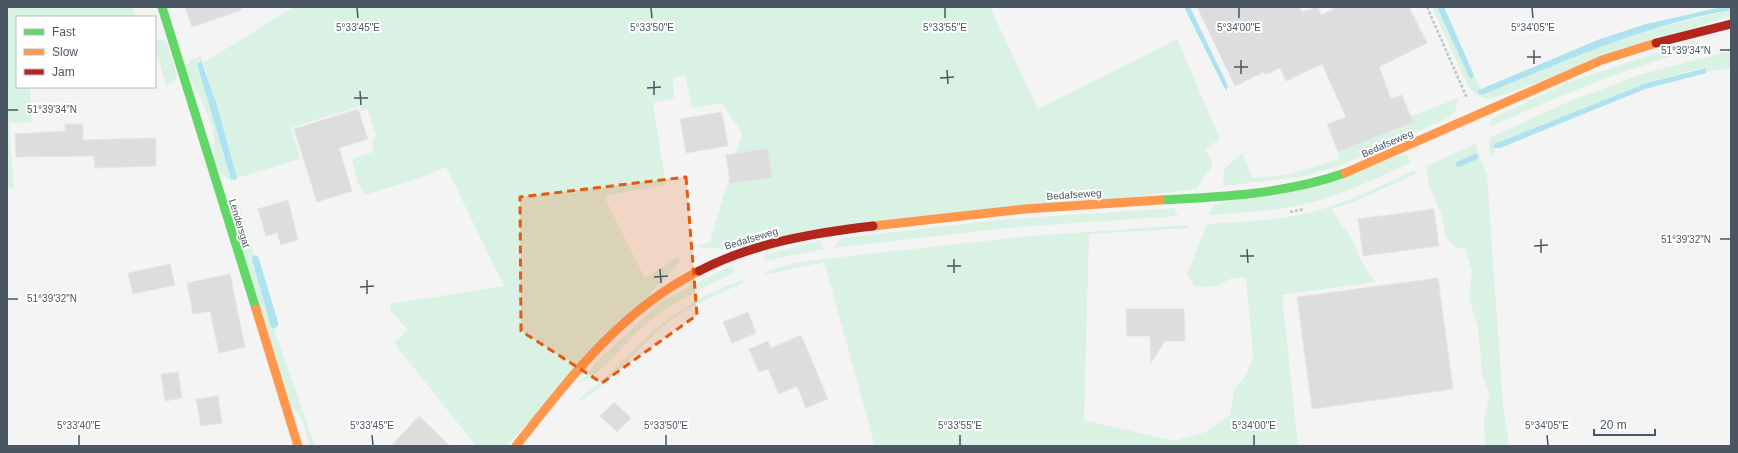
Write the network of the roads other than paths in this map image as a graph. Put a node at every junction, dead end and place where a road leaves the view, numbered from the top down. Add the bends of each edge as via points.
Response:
1 (162, 7) edge
2 (1731, 24) edge
3 (298, 446) edge
4 (516, 446) edge

1 - 3 street, Lendersgat
2 - 4 street, Bedafseweg via 1631,49 1359,168 1293,188 1253,194 1074,204 815,232 728,256 700,268 651,299 612,332

